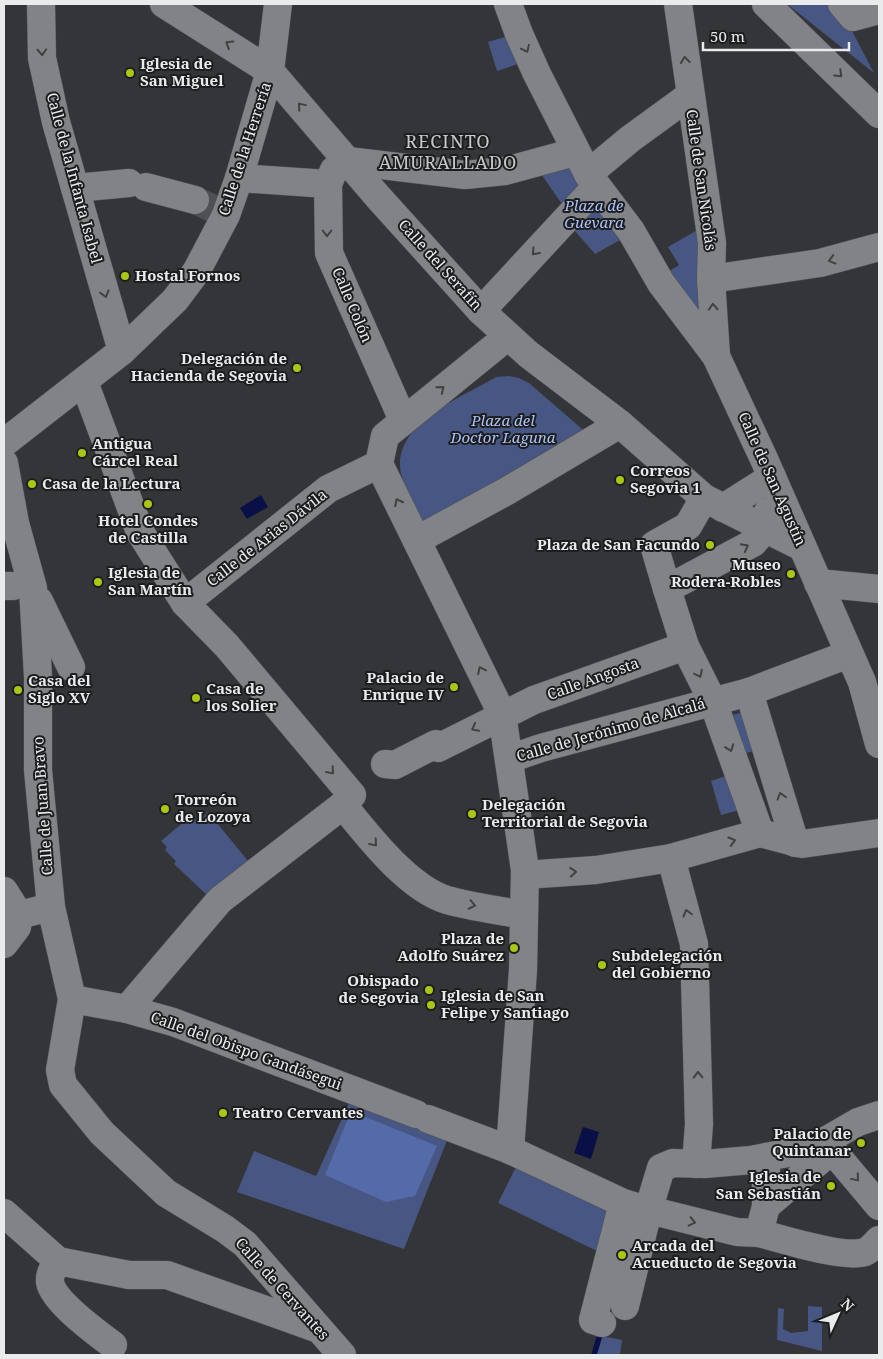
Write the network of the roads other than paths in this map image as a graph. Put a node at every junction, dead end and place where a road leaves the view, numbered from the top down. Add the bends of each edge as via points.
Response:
1 (41, 4) edge
2 (164, 4) edge
3 (278, 4) edge
4 (508, 4) edge
5 (678, 4) edge
6 (766, 4) edge
7 (842, 4) edge
8 (879, 10) edge
9 (270, 71) junction
10 (689, 96) junction
11 (879, 114) edge
12 (339, 151) junction
13 (586, 171) junction
14 (239, 178) junction
15 (328, 184) junction
16 (75, 188) junction
17 (195, 200) tunnel mouth
18 (879, 247) edge
19 (711, 279) junction
20 (481, 311) junction
21 (508, 336) junction
22 (122, 351) junction
23 (716, 356) junction
24 (84, 382) junction
25 (403, 420) junction
26 (620, 424) junction
27 (4, 443) edge
28 (4, 463) edge
29 (379, 464) junction
30 (772, 477) junction
31 (714, 503) junction
32 (766, 528) junction
33 (417, 540) junction
34 (802, 547) junction
35 (818, 583) junction
36 (19, 587) edge
37 (667, 589) junction
38 (879, 590) edge
39 (185, 603) junction
40 (685, 646) junction
41 (849, 654) junction
42 (71, 667) dead end
43 (870, 683) edge
44 (749, 692) junction
45 (713, 702) junction
46 (502, 714) junction
47 (879, 744) edge
48 (509, 759) junction
49 (385, 764) dead end
50 (343, 805) junction
51 (760, 833) junction
52 (879, 833) edge
53 (795, 843) junction
54 (671, 858) junction
55 (525, 872) junction
56 (4, 890) edge
57 (51, 907) junction
58 (19, 915) junction
59 (523, 915) junction
60 (4, 944) edge
61 (72, 999) junction
62 (127, 1009) junction
63 (879, 1115) edge
64 (102, 1134) joint
65 (830, 1145) junction
66 (510, 1150) junction
67 (766, 1157) junction
68 (700, 1164) junction
69 (766, 1206) junction
70 (879, 1206) edge
71 (635, 1207) junction
72 (4, 1213) edge
73 (748, 1233) junction
74 (879, 1240) edge
75 (58, 1261) junction
76 (614, 1320) dead end
77 (318, 1329) junction
78 (113, 1345) dead end
79 (342, 1355) edge

1 -> 16 street, Calle de la Infanta Isabel via 42,58
9 -> 2 street, Calle del Serafín
3 - 9 street, Calle de la Herrería
4 -> 13 street via 519,34
10 -> 5 street, Calle de San Nicolás
6 -> 11 street
7 - 8 street via 853,17
12 -> 9 street, Calle del Serafín
9 - 14 street, Calle de la Herrería
10 - 13 street
10 - 19 street, Calle de San Nicolás via 712,243
12 - 13 street via 466,174 505,171 535,163
12 - 15 street
12 - 20 street, Calle del Serafín
13 -> 20 street via 567,216
13 - 23 street, Calle de San Agustín via 631,231 661,283
14 - 15 street
14 - 22 street, Calle de la Herrería via 196,272 174,300
15 -> 25 street, Calle Colón via 329,253
16 - 17 street via 137,185
16 -> 22 street, Calle de la Infanta Isabel
18 -> 19 street via 820,263
23 -> 19 street, Calle de San Nicolás
20 - 21 street, Calle del Serafín
25 -> 21 street
21 - 26 street
22 - 24 street, Calle de la Herrería
23 - 30 street, Calle de San Agustín
24 - 27 street, Calle de la Herrería
24 - 39 street via 140,532
25 - 29 street via 386,436
26 - 31 street
26 - 33 street
28 - 36 street, Calle de Juan Bravo via 15,523
33 -> 29 street
29 - 39 street, Calle de Arias Dávila via 328,489
30 - 31 street
30 - 32 street
30 - 34 street, Calle de San Agustín
31 - 32 street
31 - 37 street via 688,526 654,545
32 - 34 street
37 -> 32 street via 753,543
46 -> 33 street
34 - 35 street, Calle de San Agustín
35 - 38 street
35 - 41 street, Calle de San Agustín
36 - 42 street
36 - 57 street, Calle de Juan Bravo via 38,677 38,770
37 - 40 street
39 -> 50 street via 227,646 352,795
40 -> 45 street
40 - 46 street, Calle Angosta
41 - 43 street, Calle de San Agustín
41 - 44 street, Calle de Jerónimo de Alcalá
43 - 47 street, Calle de San Agustín
44 - 45 street, Calle de Jerónimo de Alcalá
53 -> 44 street
45 - 48 street, Calle de Jerónimo de Alcalá
45 -> 51 street
46 - 48 street
46 -> 49 street, Calle Angosta via 395,766
48 - 55 street
50 -> 59 street via 382,852 426,890 446,899
50 - 62 street via 220,900
51 - 53 street
54 -> 51 street
52 - 53 street
55 -> 54 street via 596,870
68 -> 54 street via 694,944
55 - 59 street
56 - 58 street
57 - 58 street
57 - 61 street, Calle de Juan Bravo
58 - 60 street via 17,926
59 - 66 street via 523,970
61 - 62 street, Calle del Obispo Gandásegui
61 - 64 street, Calle de Juan Bravo via 61,1080
62 - 66 street, Calle del Obispo Gandásegui via 173,1022
63 - 65 street via 858,1122
64 - 77 street, Calle de Cervantes via 166,1193 245,1244
65 - 67 street
65 - 69 street
65 -> 70 street
66 - 71 street, Calle del Obispo Gandásegui
67 - 68 street
67 - 69 street
68 - 71 street via 673,1163 662,1168
69 - 73 street
71 -> 73 street, Calle del Obispo Gandásegui
71 - 76 street via 593,1320
72 - 75 street
73 - 74 street, Calle del Obispo Gandásegui via 834,1252 862,1253
75 - 77 street via 129,1275 162,1274
75 - 78 street via 50,1281 56,1295
77 - 79 street, Calle de Cervantes

